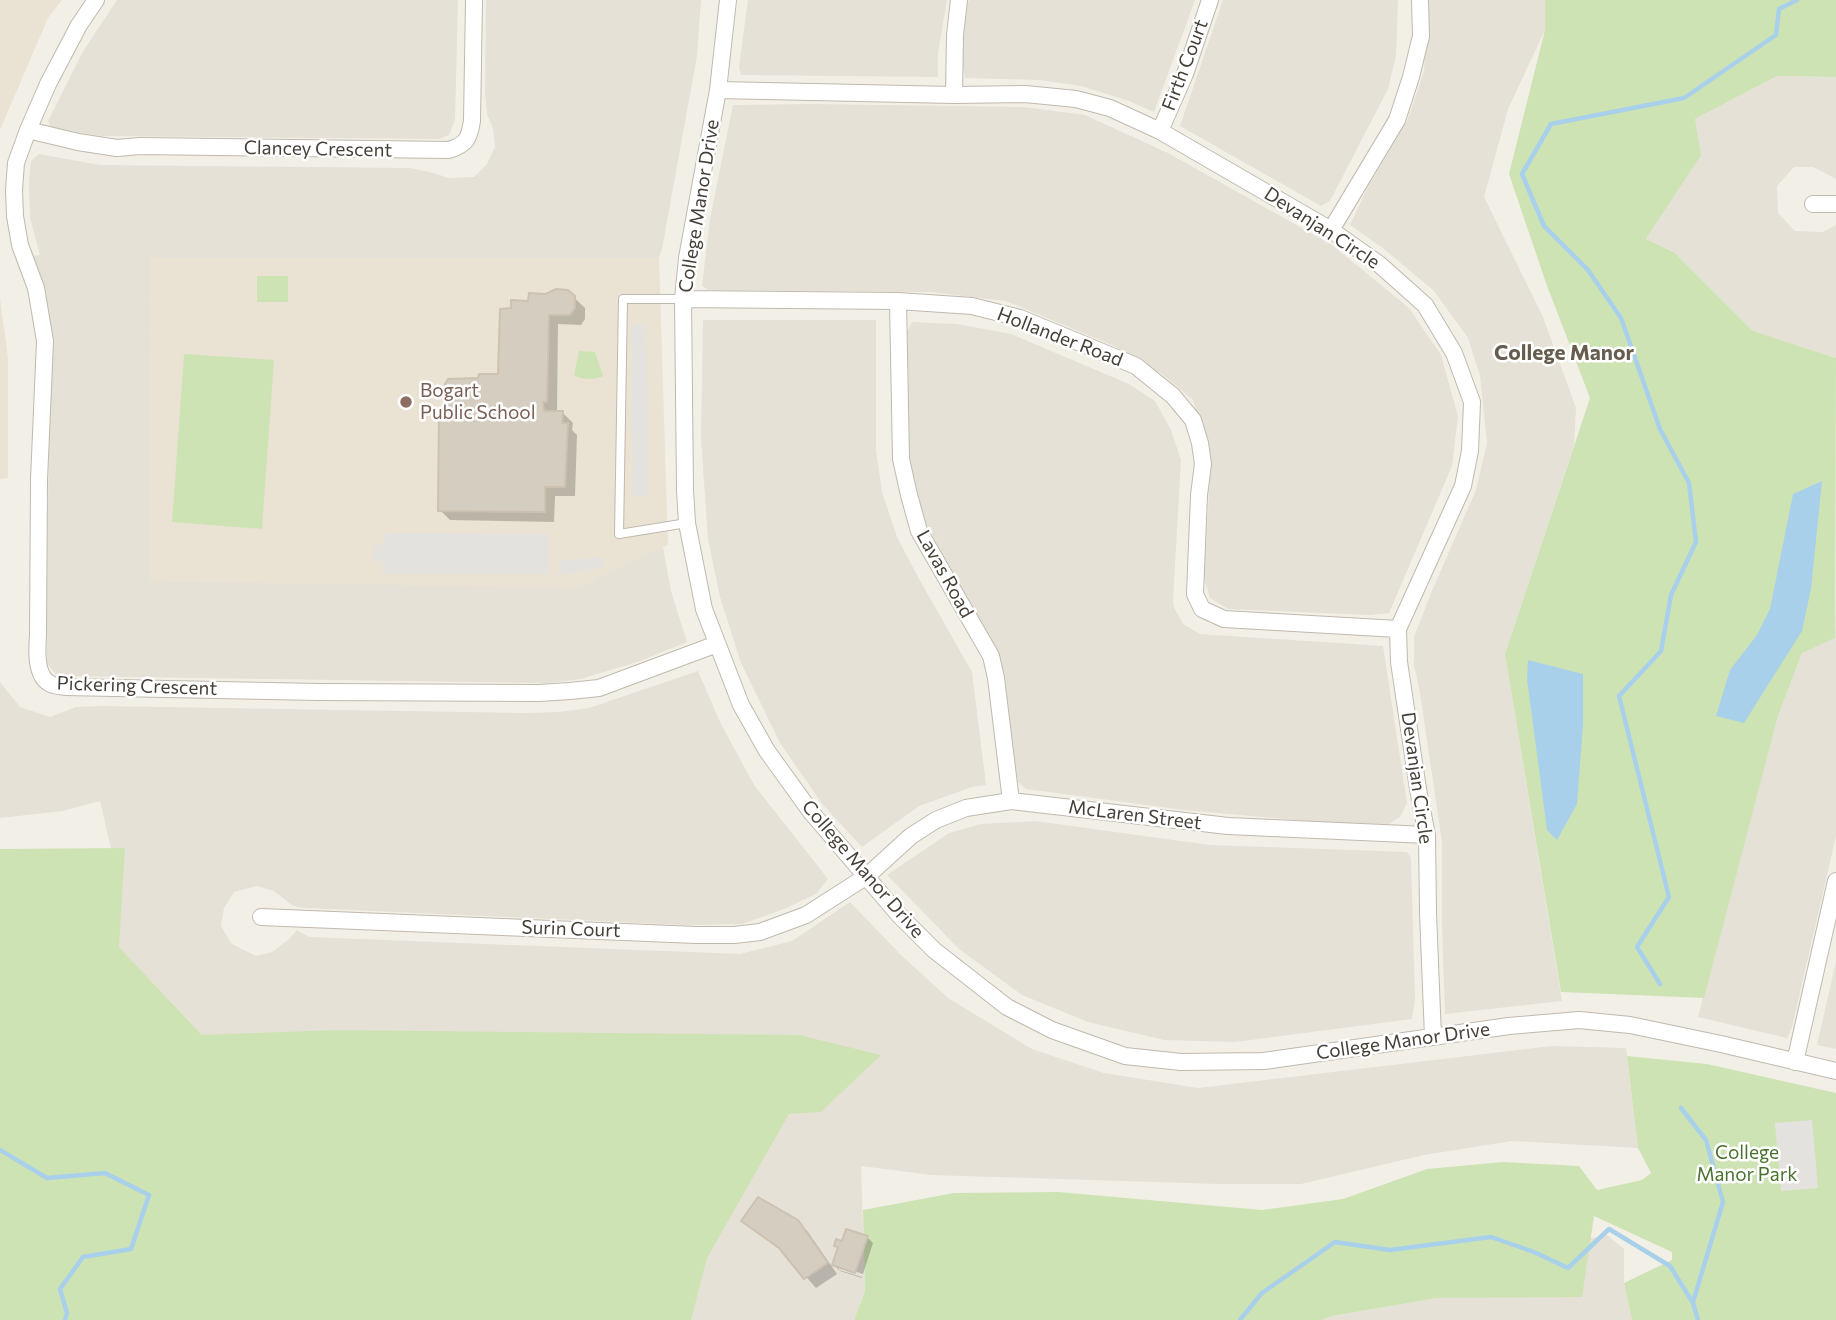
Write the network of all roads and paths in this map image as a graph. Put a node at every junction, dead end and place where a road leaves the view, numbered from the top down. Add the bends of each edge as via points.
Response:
1 (96, 0) edge
2 (474, 0) edge
3 (728, 0) edge
4 (959, 0) edge
5 (1210, 0) edge
6 (1420, 0) edge
7 (718, 90) junction
8 (954, 94) junction
9 (28, 130) junction
10 (1160, 131) junction
11 (1814, 204) dead end
12 (1836, 204) edge
13 (1331, 230) junction
14 (683, 299) junction
15 (898, 301) junction
16 (687, 523) junction
17 (1398, 629) junction
18 (717, 644) junction
19 (1011, 801) junction
20 (1427, 835) junction
21 (867, 876) junction
22 (1836, 881) edge
23 (261, 917) dead end
24 (1433, 1037) junction
25 (1795, 1062) junction
26 (1836, 1071) edge

1 - 9 street, Pickering Crescent via 48,84
2 - 9 street, Clancey Crescent via 472,121 463,145 449,150 117,148
3 - 7 street, College Manor Drive
4 - 8 street
5 - 10 street, Firth Court
6 - 13 street via 1421,36 1397,120
7 - 8 street, Devanjan Circle
7 - 14 street, College Manor Drive
8 - 10 street, Devanjan Circle via 1076,99 1110,108
9 - 18 street, Pickering Crescent via 16,163 14,190 20,245 36,288 45,341 37,654 42,676 49,684 319,692 550,692 598,688
10 - 13 street, Devanjan Circle
11 - 12 street
13 - 17 street, Devanjan Circle via 1425,305 1454,353 1472,402 1463,486
14 - 15 street, Hollander Road
14 - 16 street, College Manor Drive
14 - 16 lane via 623,299 619,534
15 - 17 street, Hollander Road via 972,306 1020,318 1136,366 1173,396 1193,420 1203,464 1195,594 1202,609 1224,619
15 - 19 street, Lavas Road via 901,459 909,495 919,531 991,656
16 - 18 street, College Manor Drive via 704,609
17 - 20 street, Devanjan Circle via 1399,662
18 - 21 street, College Manor Drive via 741,705 767,751 811,812
19 - 20 street, McLaren Street via 1228,826
19 - 21 street, McLaren Street via 966,808 936,820
20 - 24 street, Devanjan Circle
21 - 23 street, Surin Court via 806,915 760,932 734,935
21 - 24 street, College Manor Drive via 934,950 1007,1007 1052,1030 1125,1056 1181,1062 1264,1061
22 - 25 street
24 - 25 street, College Manor Drive via 1579,1020 1630,1025
25 - 26 street, College Manor Drive

